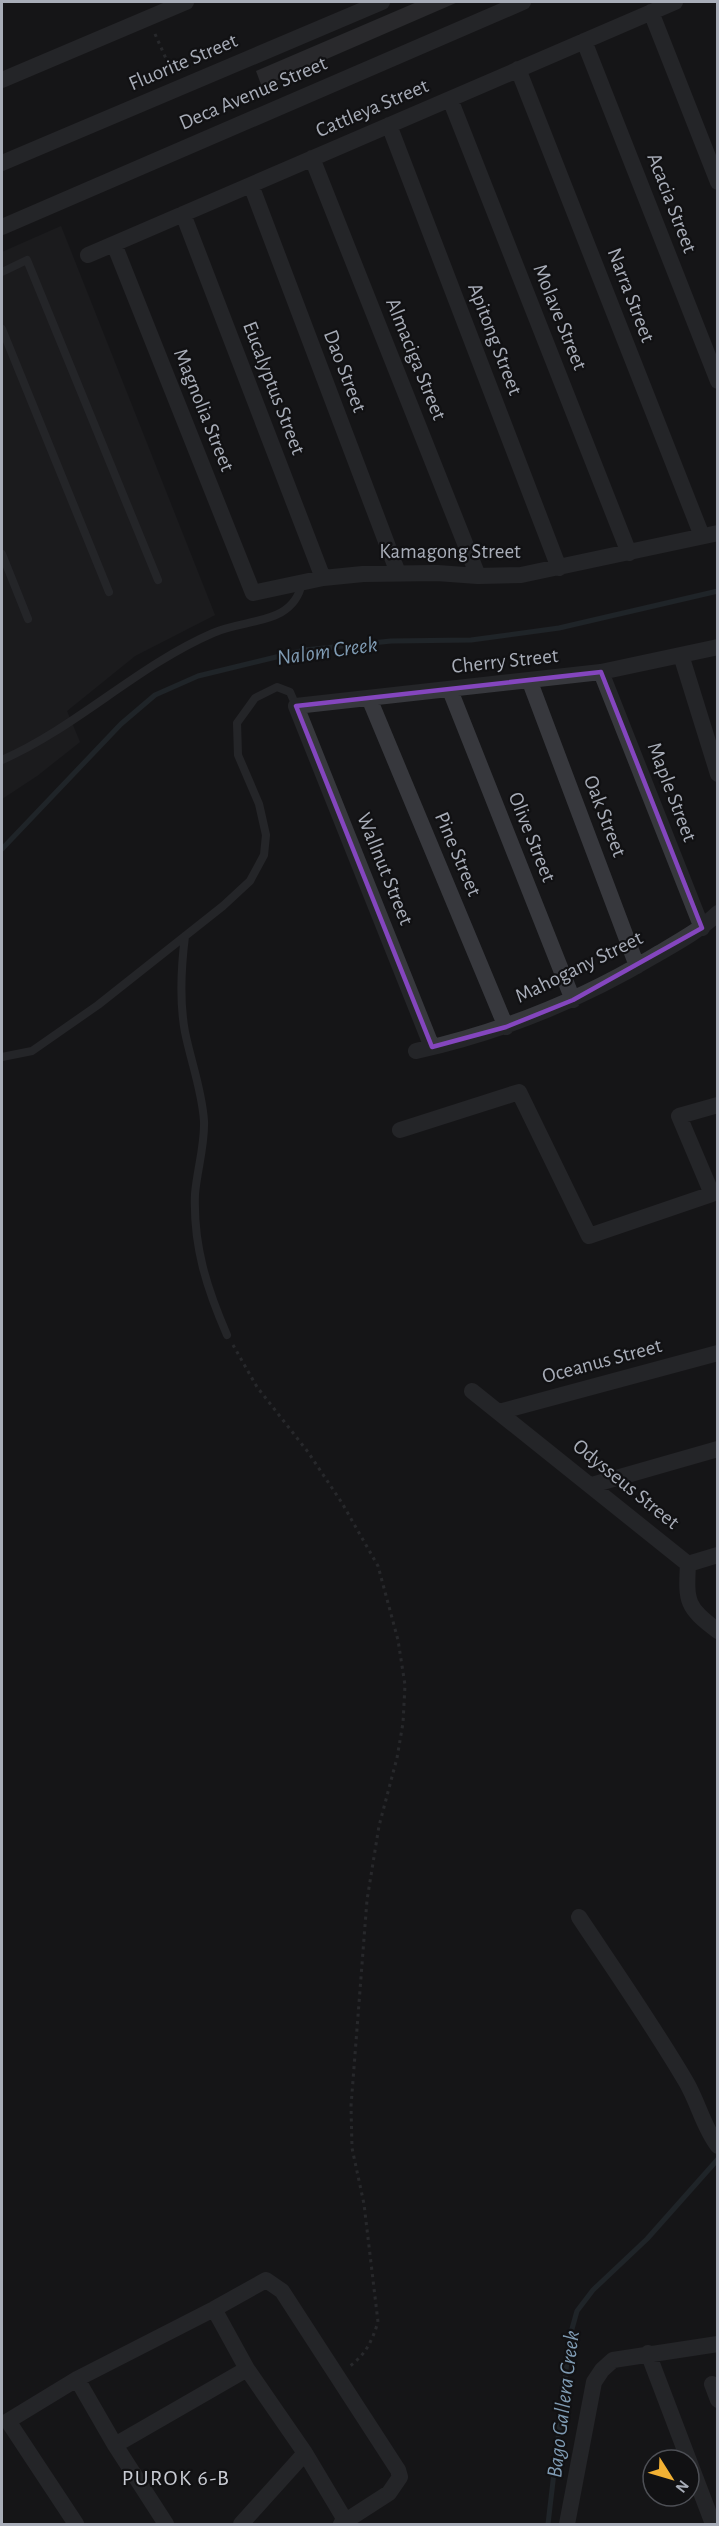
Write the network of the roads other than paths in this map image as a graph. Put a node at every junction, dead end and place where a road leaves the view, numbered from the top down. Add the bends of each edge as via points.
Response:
1 (186, 2) edge
2 (382, 2) edge
3 (523, 2) edge
4 (675, 2) edge
5 (651, 12) junction
6 (584, 41) junction
7 (518, 69) junction
8 (2, 80) edge
9 (450, 99) junction
10 (389, 125) junction
11 (312, 158) junction
12 (2, 163) edge
13 (717, 182) edge
14 (250, 185) junction
15 (183, 214) junction
16 (2, 227) edge
17 (114, 244) junction
18 (88, 255) dead end
19 (2, 272) edge
20 (2, 329) edge
21 (717, 381) edge
22 (710, 535) edge
23 (629, 553) junction
24 (2, 554) edge
25 (559, 568) junction
26 (398, 573) junction
27 (478, 576) junction
28 (323, 578) junction
29 (158, 580) dead end
30 (302, 583) junction
31 (109, 592) dead end
32 (253, 593) joint
33 (28, 619) dead end
34 (717, 647) edge
35 (681, 655) junction
36 (601, 672) junction
37 (530, 682) junction
38 (450, 690) junction
39 (369, 698) junction
40 (296, 706) junction
41 (711, 731) edge
42 (2, 760) edge
43 (717, 774) edge
44 (717, 912) edge
45 (702, 928) junction
46 (185, 936) junction
47 (638, 966) junction
48 (573, 1000) junction
49 (506, 1027) junction
50 (424, 1049) joint
51 (2, 1058) edge
52 (717, 1105) edge
53 (400, 1130) dead end
54 (227, 1335) road end
55 (717, 1353) edge
56 (472, 1391) dead end
57 (499, 1412) junction
58 (717, 1449) edge
59 (592, 1485) junction
60 (717, 1555) edge
61 (688, 1564) junction
62 (717, 1631) edge
63 (579, 1917) dead end
64 (717, 2146) edge
65 (214, 2309) junction
66 (717, 2344) edge
67 (648, 2353) junction
68 (247, 2369) junction
69 (77, 2379) junction
70 (712, 2384) dead end
71 (717, 2400) edge
72 (5, 2423) edge
73 (114, 2445) junction
74 (305, 2453) junction
75 (343, 2522) edge
76 (76, 2524) edge
77 (166, 2524) edge
78 (241, 2524) edge
79 (567, 2524) edge
80 (713, 2524) edge

1 - 8 street
2 - 12 street, Fluorite Street
3 - 16 street, Deca Avenue Street
4 - 5 street, Cattleya Street
5 - 6 street, Cattleya Street
5 - 13 street
6 - 7 street, Cattleya Street
6 - 21 street, Acacia Street
7 - 9 street, Cattleya Street
7 - 22 street, Narra Street
9 - 10 street, Cattleya Street
9 - 23 street, Molave Street
10 - 11 street, Cattleya Street
10 - 25 street, Apitong Street
11 - 14 street, Cattleya Street
11 - 27 street, Almaciga Street
14 - 15 street, Cattleya Street
14 - 26 street, Dao Street
15 - 17 street, Cattleya Street
15 - 28 street, Eucalyptus Street
17 - 18 street, Cattleya Street
17 - 32 street, Magnolia Street
19 - 29 lane via 27,260
20 - 31 lane
22 - 23 street, Kamagong Street
23 - 25 street, Kamagong Street
24 - 33 lane
25 - 27 street, Kamagong Street via 521,576
26 - 27 street, Kamagong Street
26 - 28 street, Kamagong Street
28 - 30 street, Kamagong Street
30 - 32 street, Kamagong Street
30 - 42 lane via 299,596 278,615 215,632 175,652 62,727
34 - 35 street, Cherry Street
35 - 36 street, Cherry Street
35 - 41 street
36 - 37 street, Cherry Street
36 - 45 street, Maple Street
37 - 38 street, Cherry Street
37 - 47 street, Oak Street
38 - 39 street, Cherry Street
38 - 48 street, Olive Street
39 - 40 street, Cherry Street
39 - 49 street, Pine Street
40 - 46 lane via 290,692 277,687 255,698 237,723 238,755 259,804 266,835 264,855 250,881
40 - 50 street, Wallnut Street
41 - 43 street
44 - 45 street, Mahogany Street
45 - 47 street, Mahogany Street
46 - 51 lane via 48,1041 32,1051
46 - 54 lane via 181,993 204,1123 195,1195 198,1249 208,1291
47 - 48 street, Mahogany Street
48 - 49 street, Mahogany Street
49 - 50 street, Mahogany Street
52 - 53 street via 679,1116 712,1194 589,1236 519,1092
55 - 57 street, Oceanus Street
56 - 57 street, Odysseus Street
57 - 59 street, Odysseus Street
58 - 59 street
59 - 61 street, Odysseus Street
60 - 61 street
61 - 62 street via 690,1604
63 - 64 street via 660,2039
65 - 68 street
65 - 69 street
65 - 75 street via 259,2283 272,2282 282,2291 393,2460 400,2477 389,2493
66 - 67 street
67 - 79 street via 613,2360 594,2382
67 - 80 street
68 - 73 street
68 - 74 street
69 - 72 street
69 - 73 street
70 - 71 street
72 - 76 street
73 - 77 street
74 - 75 street
74 - 78 street

